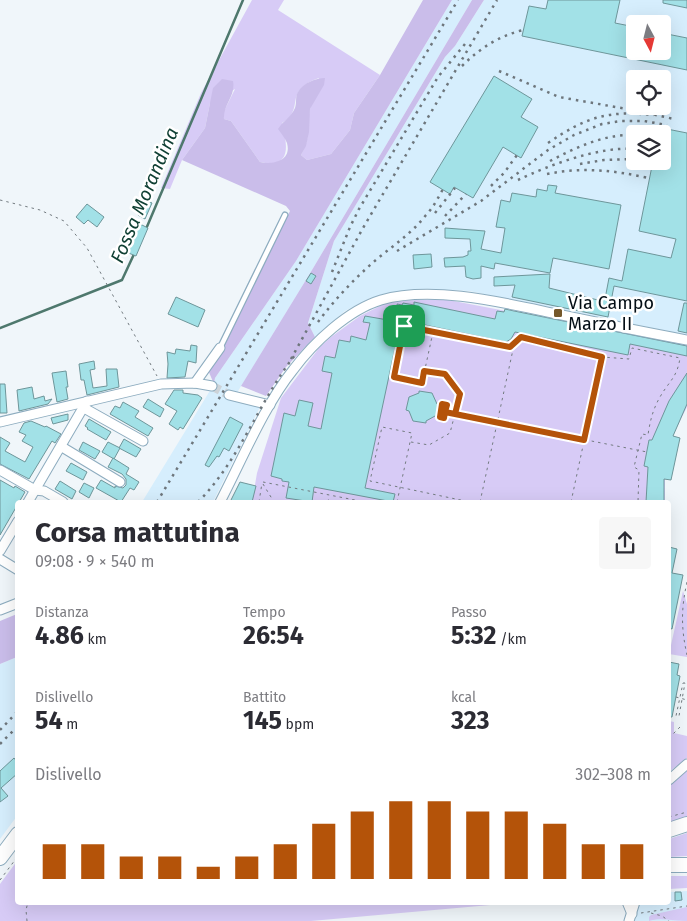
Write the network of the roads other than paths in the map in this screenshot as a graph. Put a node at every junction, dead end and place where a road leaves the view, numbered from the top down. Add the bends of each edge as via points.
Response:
1 (285, 215) dead end
2 (687, 340) edge
3 (220, 348) joint
4 (195, 382) junction
5 (212, 386) tunnel mouth
6 (229, 395) tunnel mouth
7 (86, 405) junction
8 (270, 405) junction
9 (0, 422) edge
10 (143, 441) dead end
11 (62, 447) junction
12 (0, 470) edge
13 (120, 482) dead end
14 (35, 490) junction
15 (29, 500) edge
16 (60, 500) edge
17 (221, 500) edge
18 (15, 528) edge
19 (0, 551) edge
20 (0, 559) edge
21 (15, 568) edge
22 (15, 604) edge
23 (0, 610) edge
24 (687, 764) edge
25 (671, 778) edge
26 (687, 824) edge
27 (671, 829) edge
28 (15, 839) edge
29 (5, 855) edge
30 (671, 865) edge
31 (687, 865) edge
32 (628, 905) edge
33 (634, 905) edge
34 (630, 918) edge

1 - 3 lane
2 - 8 street via 500,302 452,296 398,296 363,307 329,332 293,369
3 - 4 street
4 - 5 street
4 - 7 street via 161,384
6 - 8 street
7 - 9 street
7 - 10 street
7 - 11 street
8 - 17 street
11 - 13 street
11 - 14 street
12 - 14 street
14 - 15 street
14 - 16 street
18 - 19 street
20 - 21 street
22 - 23 street
24 - 25 street
26 - 27 main road
28 - 29 main road
30 - 31 main road
32 - 34 street
33 - 34 street

